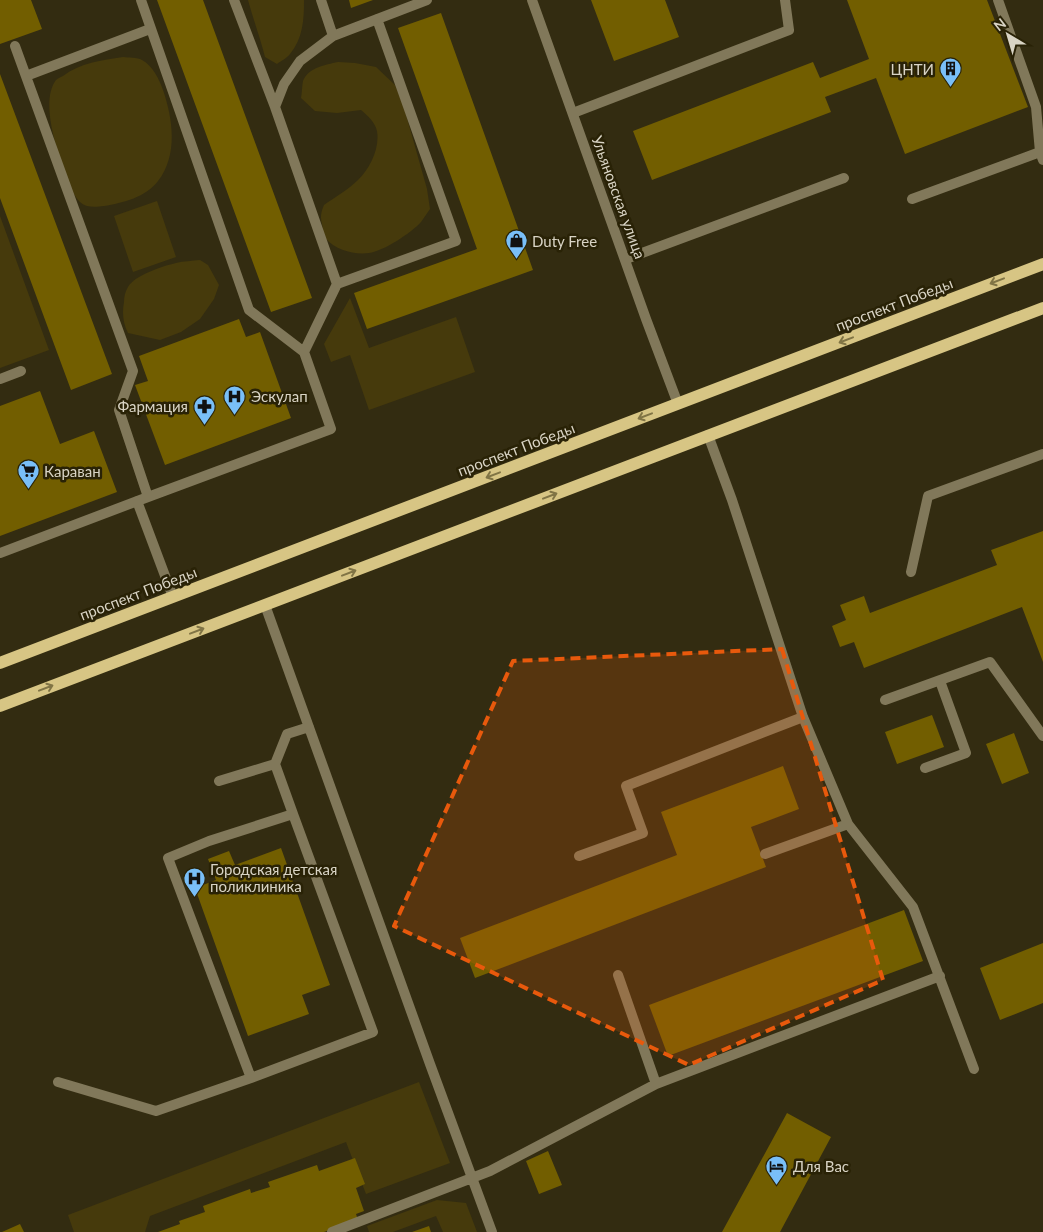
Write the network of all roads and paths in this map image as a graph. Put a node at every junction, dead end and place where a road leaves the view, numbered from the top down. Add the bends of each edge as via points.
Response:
1 (141, 0) edge
2 (234, 0) edge
3 (320, 0) edge
4 (427, 0) edge
5 (532, 0) edge
6 (785, 0) edge
7 (998, 0) edge
8 (377, 19) junction
9 (150, 29) junction
10 (333, 36) junction
11 (15, 46) dead end
12 (26, 76) junction
13 (275, 107) junction
14 (573, 113) junction
15 (1042, 156) edge
16 (844, 178) dead end
17 (912, 198) dead end
18 (626, 259) junction
19 (1043, 264) edge
20 (337, 284) junction
21 (1043, 308) edge
22 (304, 352) junction
23 (21, 371) dead end
24 (0, 379) edge
25 (678, 404) junction
26 (708, 436) junction
27 (1043, 454) edge
28 (148, 496) junction
29 (137, 501) junction
30 (0, 553) edge
31 (910, 572) dead end
32 (173, 597) junction
33 (265, 605) junction
34 (0, 662) edge
35 (940, 681) junction
36 (885, 700) dead end
37 (0, 706) edge
38 (803, 716) junction
39 (308, 726) junction
40 (1043, 736) edge
41 (275, 764) junction
42 (925, 768) dead end
43 (219, 782) dead end
44 (293, 814) junction
45 (848, 824) junction
46 (765, 854) dead end
47 (580, 856) dead end
48 (618, 975) dead end
49 (940, 976) junction
50 (974, 1069) dead end
51 (251, 1078) junction
52 (58, 1082) dead end
53 (656, 1084) junction
54 (472, 1179) junction
55 (348, 1229) edge
56 (332, 1232) edge
57 (492, 1232) edge

1 - 9 street
2 - 13 street
3 - 10 street
4 - 8 street
5 - 14 street, Ульяновская улица
6 - 14 street via 789,30
7 - 15 street via 1036,107
8 - 10 street
8 - 20 street via 456,241
9 - 12 street
9 - 22 street via 249,310
10 - 13 street via 300,61 284,84
11 - 12 street
12 - 28 street via 133,371 119,410
13 - 20 street
14 - 18 street, Ульяновская улица
15 - 17 street
16 - 18 street
18 - 25 street, Ульяновская улица
19 -> 25 main road, проспект Победы
20 - 22 street
21 - 26 main road
22 - 28 street via 331,429
23 - 24 street
25 -> 32 main road, проспект Победы
33 -> 26 main road
26 - 38 street
27 - 31 street via 928,496
28 - 29 street
29 - 30 street
29 - 32 street
32 - 34 main road, проспект Победы
37 -> 33 main road
33 - 39 street
35 - 36 street
35 - 40 street via 990,662
35 - 42 street via 966,753
38 - 45 street
38 - 47 street via 626,786 643,833
39 - 41 street via 288,734
39 - 54 street
41 - 43 street
41 - 44 street
44 - 51 street via 373,1032
44 - 51 street via 168,858
45 - 46 street
45 - 49 street via 913,907
48 - 53 street
49 - 50 street
49 - 53 street
51 - 52 street via 156,1112
53 - 54 street
54 - 55 street
54 - 57 street
55 - 56 street

